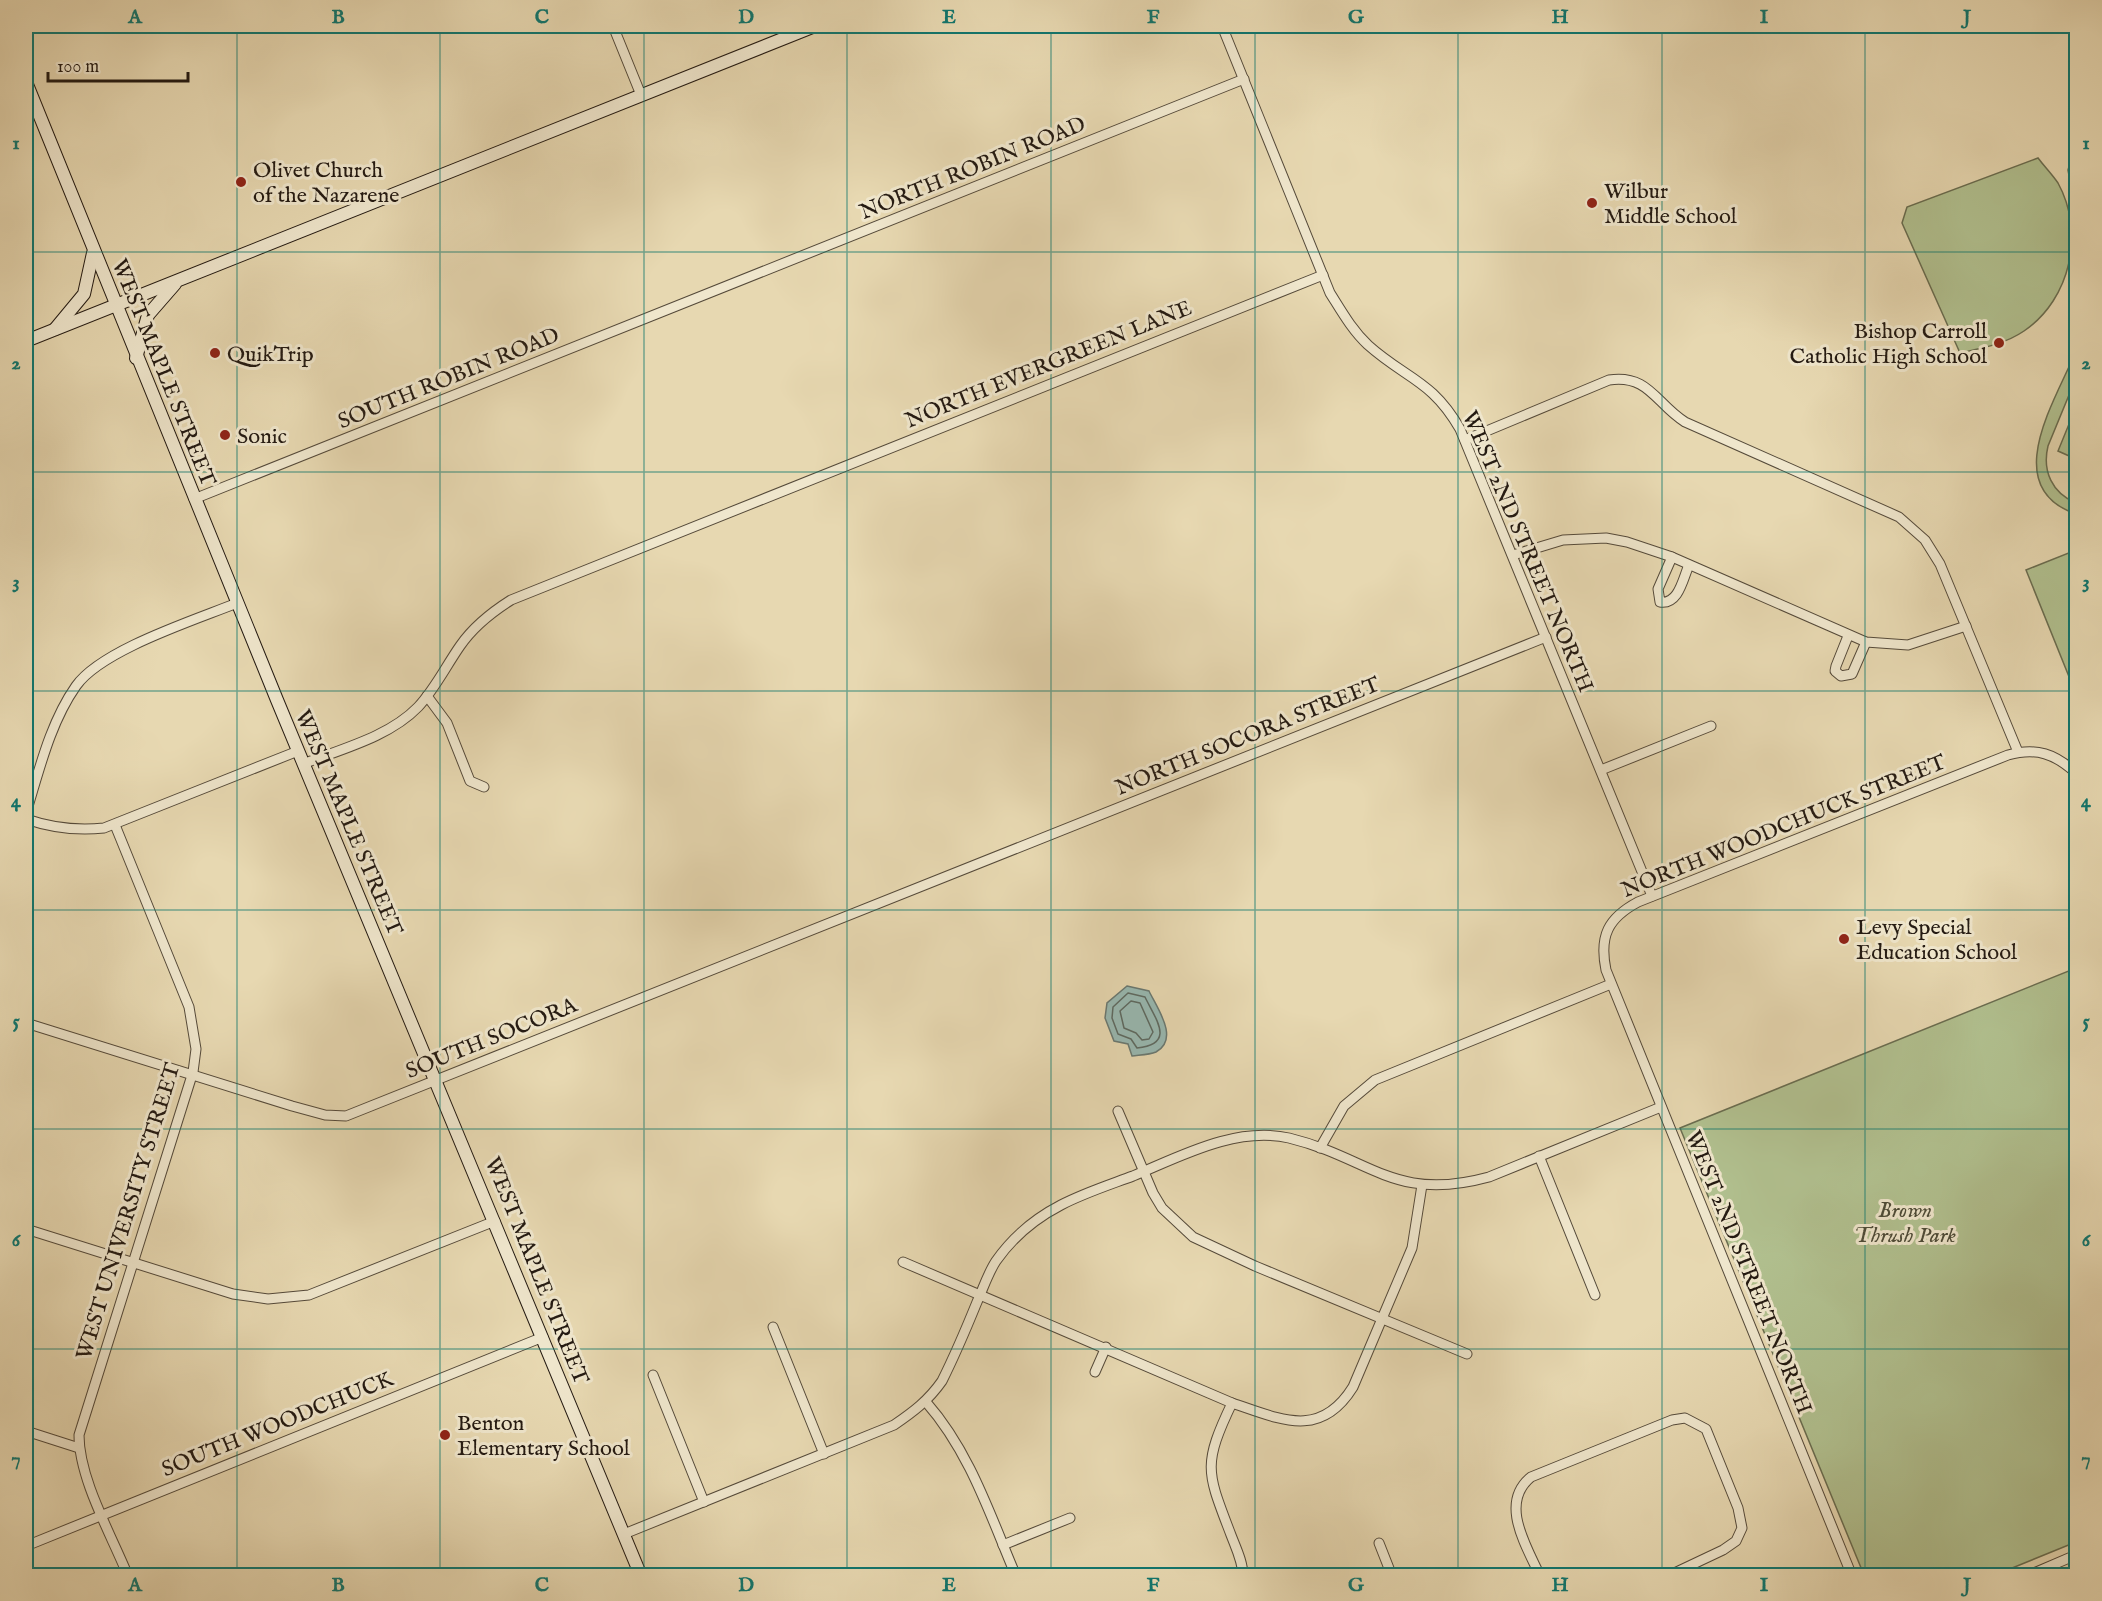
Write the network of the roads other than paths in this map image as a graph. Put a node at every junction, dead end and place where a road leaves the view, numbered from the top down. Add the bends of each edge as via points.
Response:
1 (613, 26) edge
2 (815, 26) edge
3 (1222, 26) edge
4 (1244, 79) junction
5 (26, 82) edge
6 (641, 95) junction
7 (93, 252) junction
8 (1323, 275) junction
9 (180, 280) junction
10 (716, 291) joint
11 (115, 306) junction
12 (53, 330) junction
13 (26, 341) edge
14 (136, 358) junction
15 (1465, 440) junction
16 (194, 499) junction
17 (1513, 555) junction
18 (1671, 557) junction
19 (1689, 565) junction
20 (237, 603) junction
21 (1966, 626) junction
22 (1848, 636) junction
23 (1546, 637) junction
24 (1866, 642) junction
25 (427, 696) junction
26 (1711, 726) dead end
27 (298, 751) junction
28 (2018, 752) junction
29 (303, 764) junction
30 (1601, 770) junction
31 (2076, 774) edge
32 (484, 787) dead end
33 (26, 813) edge
34 (26, 819) edge
35 (115, 825) junction
36 (962, 870) joint
37 (1652, 897) junction
38 (1611, 984) junction
39 (26, 1023) edge
40 (191, 1075) junction
41 (436, 1080) junction
42 (1661, 1107) junction
43 (1118, 1111) dead end
44 (1320, 1148) junction
45 (1539, 1156) junction
46 (1144, 1171) junction
47 (1422, 1185) junction
48 (495, 1221) junction
49 (26, 1228) edge
50 (133, 1262) junction
51 (903, 1262) dead end
52 (981, 1293) junction
53 (1595, 1295) dead end
54 (1382, 1319) junction
55 (773, 1327) dead end
56 (543, 1337) junction
57 (1106, 1347) junction
58 (1467, 1354) dead end
59 (1095, 1372) dead end
60 (653, 1375) dead end
61 (926, 1402) junction
62 (1232, 1403) junction
63 (26, 1431) edge
64 (79, 1448) junction
65 (824, 1454) junction
66 (704, 1502) junction
67 (102, 1514) junction
68 (1070, 1518) dead end
69 (624, 1534) junction
70 (1379, 1543) dead end
71 (1003, 1545) junction
72 (26, 1546) edge
73 (2076, 1555) edge
74 (128, 1575) edge
75 (641, 1575) edge
76 (1016, 1575) edge
77 (1243, 1575) edge
78 (1392, 1575) edge
79 (1540, 1575) edge
80 (1668, 1575) edge
81 (1852, 1575) edge
82 (2027, 1575) edge

1 - 6 street
2 - 6 main road
3 - 4 street, WEST 2ND STREET NORTH
4 - 8 street, WEST 2ND STREET NORTH
4 - 10 street, NORTH ROBIN ROAD
5 - 7 main road, WEST MAPLE STREET
6 - 9 main road
7 - 11 main road, WEST MAPLE STREET
7 - 12 main road via 84,294
8 - 15 street, WEST 2ND STREET NORTH via 1355,333 1384,358 1424,383 1451,413
8 - 25 street, NORTH EVERGREEN LANE via 511,600 495,610 461,644
9 - 11 main road
9 - 14 main road via 148,315
10 - 16 street, SOUTH ROBIN ROAD
11 - 12 main road
11 - 14 main road, WEST MAPLE STREET
12 - 13 main road
14 - 16 main road, WEST MAPLE STREET
15 - 17 street, WEST 2ND STREET NORTH
15 - 21 street via 1609,380 1624,378 1638,382 1685,422 1908,524 1934,552
16 - 20 main road, WEST MAPLE STREET
17 - 18 street via 1563,540 1606,538
17 - 23 street, WEST 2ND STREET NORTH
18 - 19 street
18 - 19 street via 1658,590 1660,602 1674,598
19 - 22 street
20 - 27 main road, WEST MAPLE STREET
20 - 33 street via 127,649 97,665 77,684 60,711
21 - 24 street via 1908,645
21 - 28 street
22 - 24 street
22 - 24 street via 1835,671 1841,676 1852,674
23 - 30 street, WEST 2ND STREET NORTH
23 - 36 street, NORTH SOCORA STREET
25 - 29 street, NORTH EVERGREEN LANE via 389,728
25 - 32 street via 447,723 470,781
26 - 30 street
27 - 29 main road, WEST MAPLE STREET
27 - 35 street
28 - 31 street via 2048,753
28 - 37 street, NORTH WOODCHUCK STREET
29 - 41 main road, WEST MAPLE STREET
30 - 37 street, WEST 2ND STREET NORTH
34 - 35 street via 45,826 81,830
35 - 40 street, WEST UNIVERSITY STREET via 189,1007 196,1049
36 - 41 street, SOUTH SOCORA
37 - 38 street, NORTH WOODCHUCK STREET via 1624,910 1609,927 1603,954
38 - 42 street, WEST 2ND STREET NORTH
38 - 44 street via 1375,1080 1344,1106
39 - 40 street, SOUTH SOCORA
40 - 41 street, SOUTH SOCORA via 324,1115 346,1116
40 - 50 street, WEST UNIVERSITY STREET
41 - 48 main road, WEST MAPLE STREET
42 - 45 street
42 - 81 street, WEST 2ND STREET NORTH
43 - 46 street
44 - 46 street via 1286,1138 1242,1137
44 - 47 street via 1392,1180
45 - 47 street via 1465,1183
45 - 53 street
46 - 52 street via 1060,1205 1035,1221 996,1262
46 - 54 street via 1162,1208 1193,1237
47 - 54 street via 1412,1248
48 - 50 street via 309,1295 268,1299 233,1294
48 - 56 main road, WEST MAPLE STREET
49 - 50 street
50 - 64 street, WEST UNIVERSITY STREET via 79,1435
51 - 52 street
52 - 57 street
52 - 61 street via 942,1381
54 - 58 street
54 - 62 street via 1349,1394 1320,1418 1293,1422
55 - 65 street
56 - 67 street, SOUTH WOODCHUCK
56 - 69 main road, WEST MAPLE STREET
57 - 59 street
57 - 62 street
60 - 66 street
61 - 65 street via 894,1425
61 - 71 street via 963,1453
62 - 77 street via 1215,1438 1211,1474
63 - 64 street
64 - 67 street, WEST UNIVERSITY STREET
65 - 66 street
66 - 69 street
67 - 72 street, SOUTH WOODCHUCK
67 - 74 street, WEST UNIVERSITY STREET
68 - 71 street
69 - 75 main road, WEST MAPLE STREET
70 - 78 street
71 - 76 street
73 - 82 street
79 - 80 street via 1515,1510 1521,1485 1531,1477 1685,1418 1706,1429 1738,1508 1742,1528 1736,1541 1723,1551

